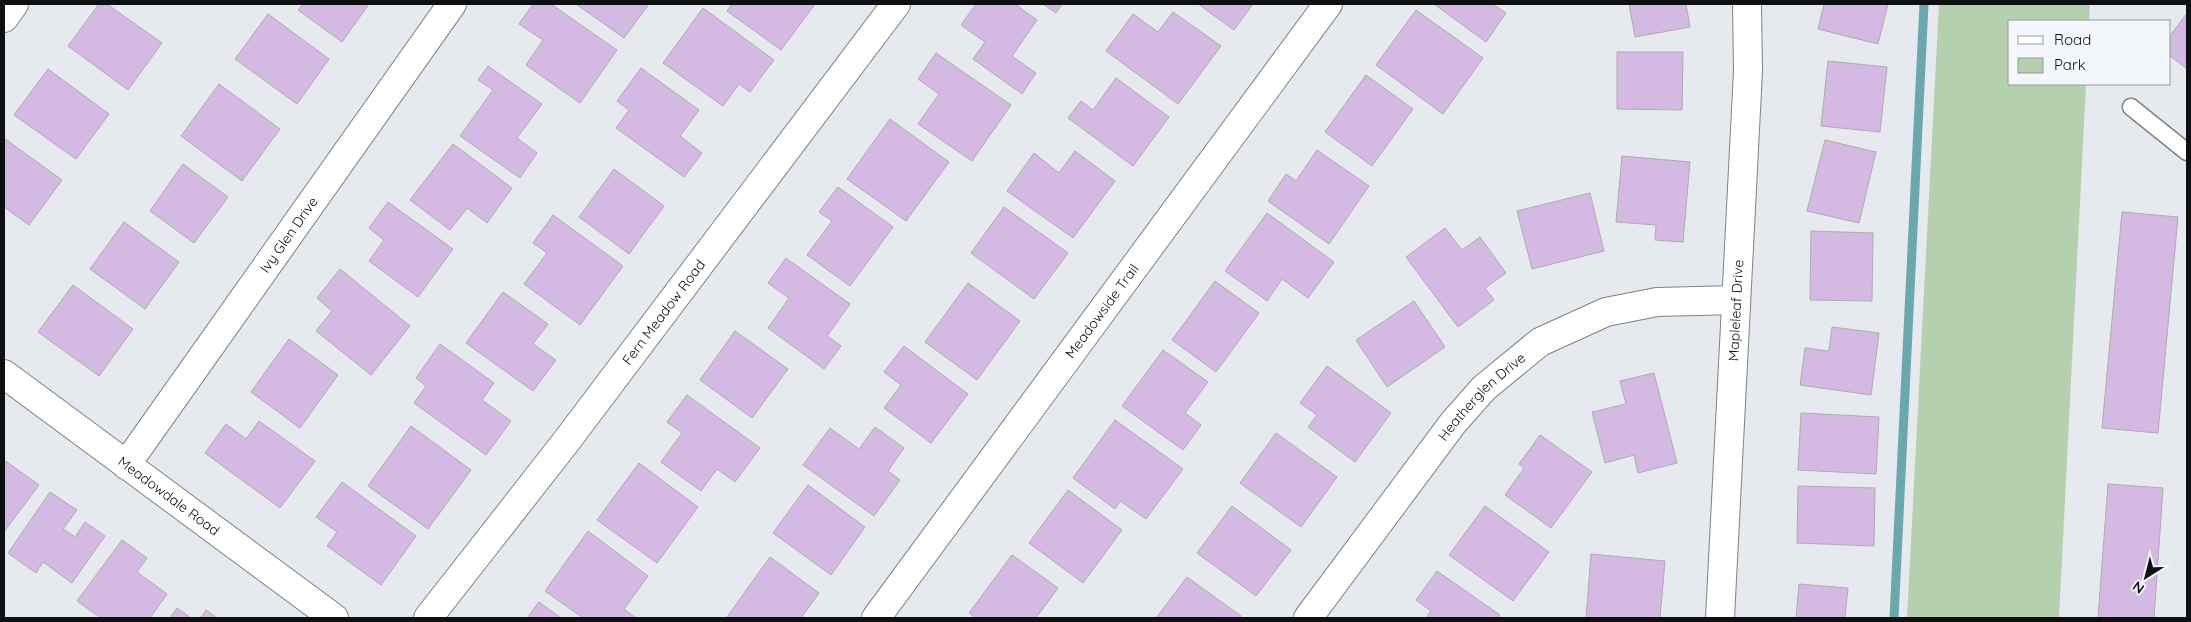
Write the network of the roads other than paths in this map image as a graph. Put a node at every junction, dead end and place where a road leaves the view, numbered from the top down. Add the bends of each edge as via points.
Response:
1 (14, 4) edge
2 (452, 4) edge
3 (896, 4) edge
4 (1328, 4) edge
5 (1747, 4) edge
6 (4, 18) edge
7 (2131, 107) dead end
8 (2187, 152) edge
9 (1736, 300) junction
10 (4, 374) edge
11 (126, 464) junction
12 (334, 618) edge
13 (428, 618) edge
14 (876, 618) edge
15 (1308, 618) edge
16 (1720, 618) edge

1 - 6 street
2 - 11 street, Ivy Glen Drive
3 - 13 street, Fern Meadow Road via 565,443
4 - 14 street, Meadowside Trail
5 - 9 street, Mapleleaf Drive via 1748,71
7 - 8 lane
9 - 15 street, Heatherglen Drive via 1657,302 1606,312 1540,342 1484,388 1453,423
9 - 16 street, Mapleleaf Drive
10 - 11 street, Meadowdale Road
11 - 12 street, Meadowdale Road

